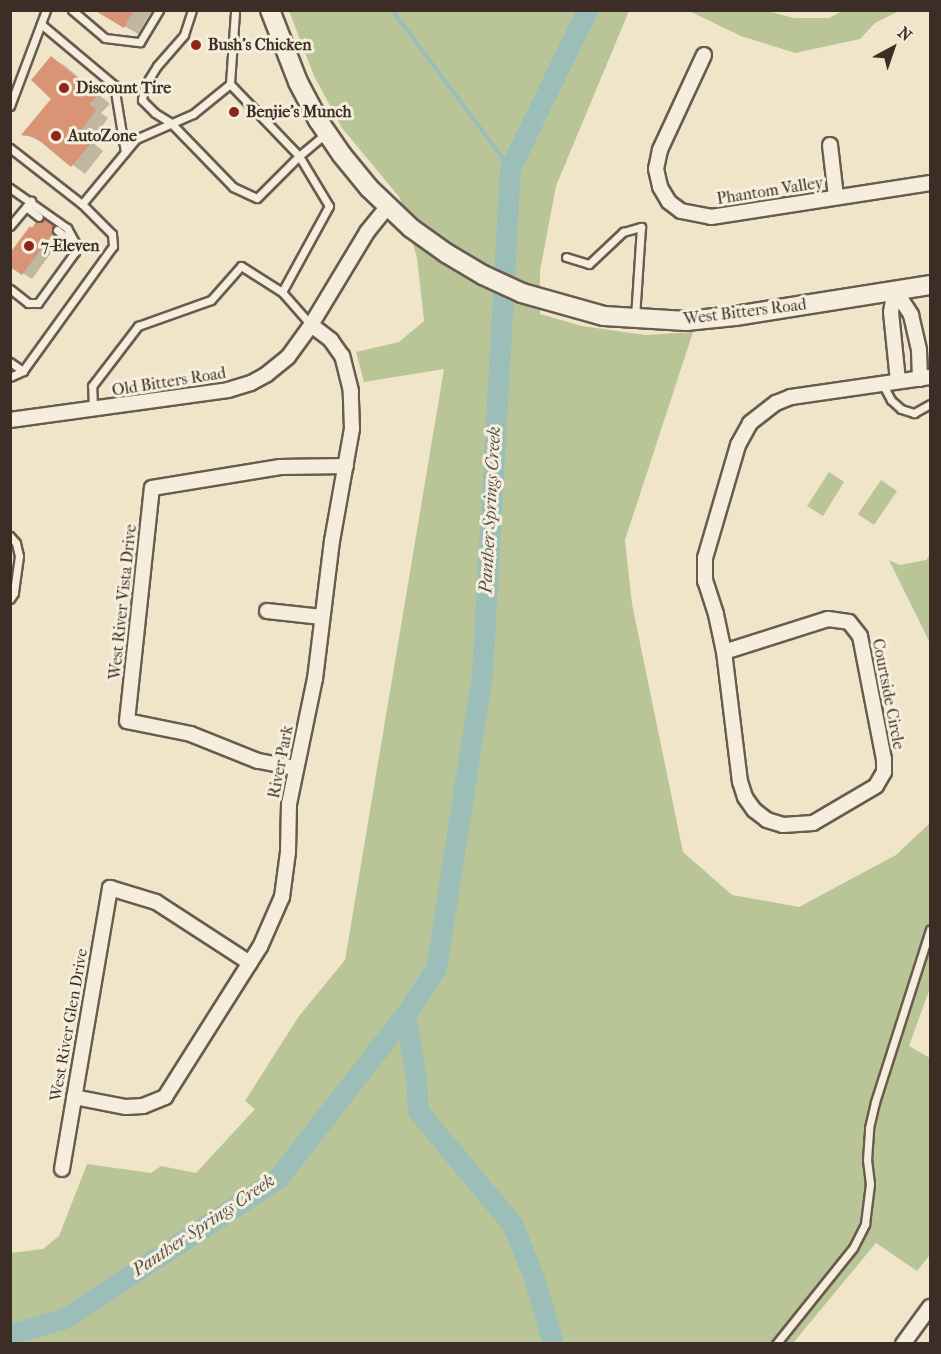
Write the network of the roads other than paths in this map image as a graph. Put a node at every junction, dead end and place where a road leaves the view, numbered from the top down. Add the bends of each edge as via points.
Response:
1 (46, 10) edge
2 (72, 10) edge
3 (159, 10) edge
4 (192, 10) edge
5 (270, 10) edge
6 (235, 11) edge
7 (41, 24) junction
8 (704, 55) dead end
9 (230, 84) junction
10 (10, 106) edge
11 (171, 123) junction
12 (327, 133) junction
13 (830, 146) dead end
14 (10, 148) edge
15 (125, 152) junction
16 (299, 156) junction
17 (930, 183) edge
18 (10, 188) edge
19 (836, 197) junction
20 (28, 204) junction
21 (82, 204) junction
22 (388, 206) junction
23 (39, 217) dead end
24 (10, 226) edge
25 (57, 230) dead end
26 (75, 252) junction
27 (566, 257) dead end
28 (930, 285) edge
29 (10, 289) edge
30 (895, 290) junction
31 (282, 292) junction
32 (634, 319) junction
33 (311, 325) junction
34 (10, 362) edge
35 (23, 371) junction
36 (10, 376) edge
37 (925, 378) edge
38 (898, 381) junction
39 (882, 384) junction
40 (930, 404) edge
41 (93, 411) junction
42 (10, 420) edge
43 (346, 466) junction
44 (10, 537) edge
45 (10, 599) edge
46 (267, 611) dead end
47 (322, 617) junction
48 (724, 652) junction
49 (295, 768) junction
50 (930, 930) edge
51 (250, 963) junction
52 (74, 1097) junction
53 (62, 1169) dead end
54 (930, 1307) edge
55 (776, 1344) edge
56 (903, 1344) edge

1 - 7 lane
2 - 3 lane via 105,38 140,42
4 - 11 lane via 184,35 156,66 144,87 142,100
5 - 12 main road, West Bitters Road via 298,82
6 - 9 lane
7 - 10 lane
7 - 15 lane via 114,85
8 - 19 street, Phantom Valley via 660,150 656,169 669,202 681,211 711,217
9 - 11 lane via 194,114
9 - 16 lane
11 - 15 lane via 136,139
11 - 16 lane via 233,187 257,198
12 - 16 lane
12 - 22 main road, West Bitters Road via 369,188
13 - 19 street
14 - 21 lane
15 - 21 lane
16 - 31 lane via 329,206
17 - 19 street, Phantom Valley
18 - 20 lane
20 - 23 lane
20 - 24 lane
20 - 26 lane via 72,234
21 - 35 lane via 112,234 113,246
22 - 32 main road, West Bitters Road via 411,228 483,275 548,302
22 - 33 street, Old Bitters Road via 367,232
25 - 26 lane
26 - 29 lane via 38,303 28,303
27 - 32 lane via 589,264 623,232 642,227
28 - 30 main road, West Bitters Road
30 - 32 main road, West Bitters Road via 735,316 686,321
30 - 37 street, Courtside Circle via 911,315
30 - 38 street via 891,312
31 - 33 lane
31 - 41 lane via 241,266 211,300 138,326 92,386
33 - 41 street, Old Bitters Road via 288,357 251,383
33 - 43 street, River Park via 331,340 342,356 351,391 352,429
34 - 35 lane
35 - 36 lane
37 - 38 street, Courtside Circle
38 - 39 street, Courtside Circle
39 - 40 lane via 901,409 914,413
39 - 48 street, Courtside Circle via 791,397 762,412 745,430 705,558 705,581
41 - 42 street, Old Bitters Road
43 - 47 street, River Park
43 - 49 street, West River Vista Drive via 280,467 152,488 127,721 181,731 258,761
44 - 45 lane via 19,556
46 - 47 street
47 - 49 street, River Park via 313,688
48 - 48 street, Courtside Circle via 740,782 754,810 783,825 813,823 880,782 884,759 865,658 860,636 849,622 828,619
49 - 51 street, River Park via 282,897
50 - 55 lane via 871,1119 865,1224 853,1248
51 - 52 street, River Park via 165,1097 142,1106 126,1107
51 - 52 street, West River Glen Drive via 156,902 110,888
52 - 53 street, West River Glen Drive
54 - 56 street

